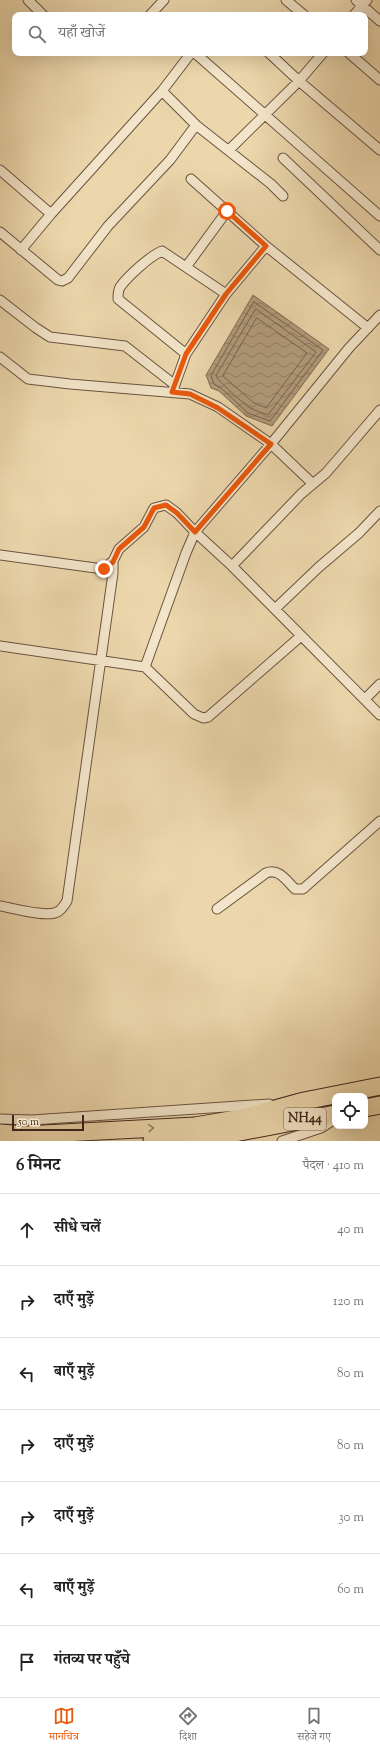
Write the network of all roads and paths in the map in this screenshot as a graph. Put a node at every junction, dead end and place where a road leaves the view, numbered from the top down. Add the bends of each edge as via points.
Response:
1 (28, 0) edge
2 (164, 0) edge
3 (286, 0) edge
4 (361, 2) edge
5 (40, 12) edge
6 (153, 12) edge
7 (300, 12) edge
8 (356, 12) edge
9 (380, 21) edge
10 (189, 56) edge
11 (199, 56) edge
12 (273, 56) edge
13 (320, 56) edge
14 (352, 56) edge
15 (380, 80) edge
16 (299, 81) junction
17 (162, 91) junction
18 (266, 115) junction
19 (196, 125) junction
20 (229, 150) junction
21 (380, 150) edge
22 (283, 158) dead end
23 (0, 170) edge
24 (191, 179) dead end
25 (283, 196) dead end
26 (227, 211) junction
27 (51, 214) junction
28 (380, 216) edge
29 (0, 232) edge
30 (266, 246) junction
31 (21, 250) junction
32 (380, 250) edge
33 (186, 267) junction
34 (226, 294) junction
35 (0, 300) edge
36 (380, 315) edge
37 (368, 328) junction
38 (186, 354) junction
39 (0, 357) edge
40 (174, 389) junction
41 (380, 411) edge
42 (271, 444) junction
43 (313, 484) junction
44 (380, 511) edge
45 (195, 532) junction
46 (0, 555) edge
47 (113, 562) junction
48 (232, 566) junction
49 (275, 609) junction
50 (302, 636) junction
51 (0, 646) edge
52 (101, 660) junction
53 (145, 667) junction
54 (380, 684) edge
55 (364, 699) junction
56 (380, 715) edge
57 (380, 821) edge
58 (0, 906) edge
59 (217, 909) dead end
60 (380, 1086) edge
61 (304, 1101) junction
62 (380, 1105) edge
63 (368, 1107) edge
64 (332, 1114) edge
65 (0, 1119) edge
66 (270, 1119) junction
67 (332, 1122) edge
68 (0, 1134) edge
69 (152, 1141) edge
70 (282, 1141) edge

1 - 5 street
2 - 6 street
3 - 7 street
4 - 8 street
4 - 9 street
10 - 17 street
11 - 18 street
12 - 16 street
13 - 16 street
14 - 15 street
16 - 18 street
16 - 21 street
17 - 19 street
17 - 27 street
18 - 20 street
18 - 28 street
19 - 20 street
19 - 31 street via 170,160 108,226 68,278 58,280
20 - 25 street
22 - 32 street
23 - 27 street
24 - 26 street
26 - 30 street
26 - 33 street
27 - 31 street
29 - 31 street
30 - 34 street
30 - 37 street
33 - 34 street
33 - 38 street via 162,251 158,252 120,287 118,293 118,299
34 - 38 street
35 - 40 street via 50,337 125,346
36 - 37 street
37 - 42 street
38 - 40 street
39 - 40 street via 28,379 70,384
40 - 42 street via 218,408
41 - 43 street via 326,473
42 - 43 street
42 - 45 street
43 - 48 street
44 - 49 street
45 - 47 street via 166,505 154,508 144,527 119,549
45 - 48 street
45 - 53 street
46 - 47 street via 104,569
47 - 52 street
48 - 49 street
49 - 50 street
50 - 53 street via 208,717 203,718 194,714
50 - 55 street
51 - 52 street
52 - 53 street
52 - 58 street via 67,901 60,911 51,914
54 - 55 street
55 - 56 street
57 - 59 street via 303,889 295,889 281,874 271,871
60 - 61 highway, NH44
61 - 65 street via 32,1120
61 - 66 highway, NH44
62 - 63 highway
64 - 66 highway, NH44
68 -> 66 highway, NH44 via 195,1126
66 - 69 highway, NH44 via 208,1138
67 - 70 street via 322,1128

